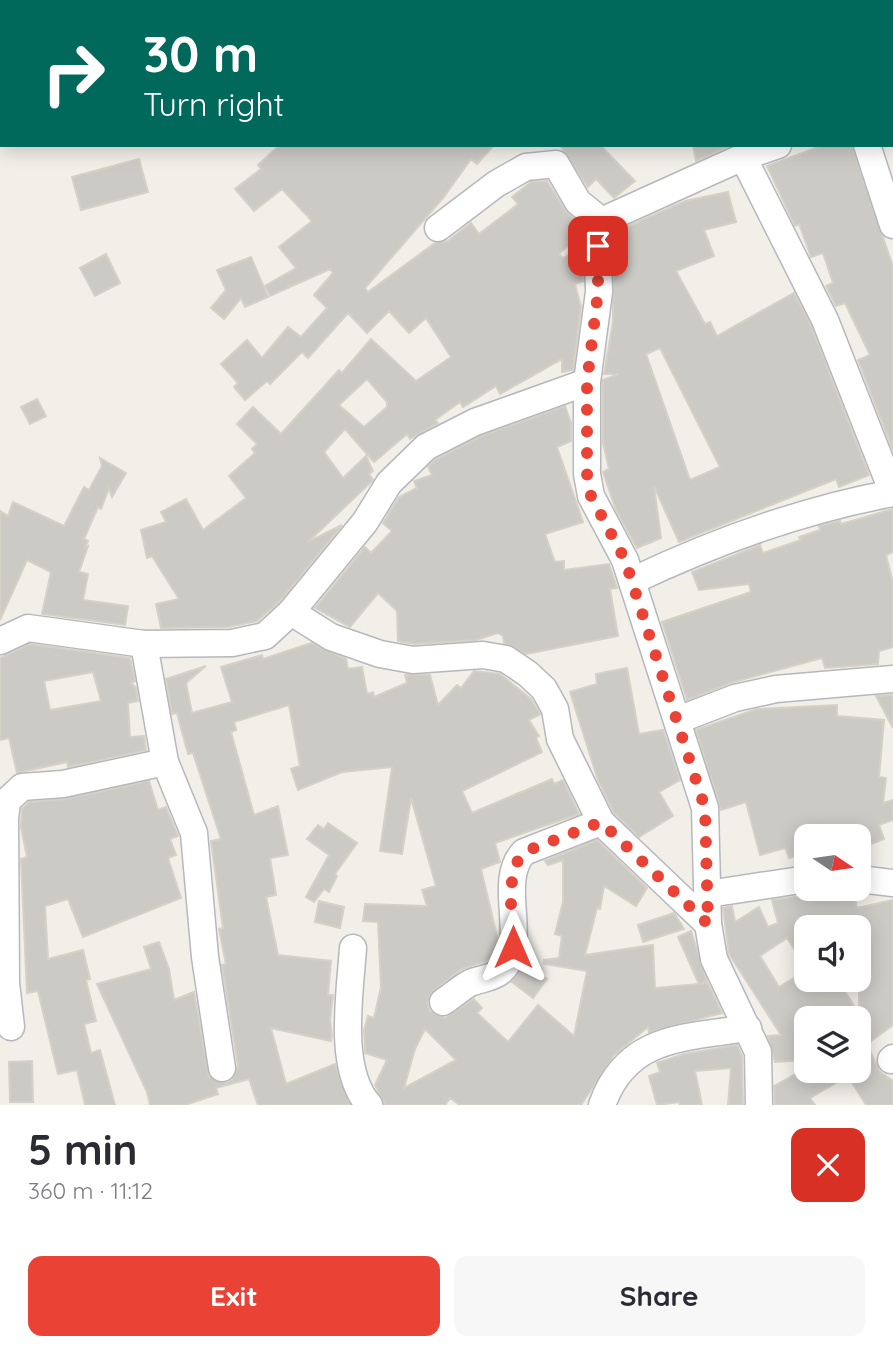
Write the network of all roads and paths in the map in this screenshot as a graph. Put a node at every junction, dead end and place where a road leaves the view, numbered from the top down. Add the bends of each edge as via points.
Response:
1 (772, 147) edge
2 (868, 147) edge
3 (743, 157) junction
4 (597, 223) junction
5 (893, 225) edge
6 (438, 228) dead end
7 (587, 382) junction
8 (893, 493) edge
9 (632, 581) junction
10 (291, 612) junction
11 (3, 634) edge
12 (144, 644) junction
13 (893, 679) edge
14 (678, 720) junction
15 (165, 762) junction
16 (601, 822) junction
17 (794, 880) edge
18 (872, 880) edge
19 (893, 883) edge
20 (708, 894) junction
21 (708, 924) junction
22 (353, 948) dead end
23 (443, 1002) dead end
24 (11, 1027) dead end
25 (748, 1028) junction
26 (222, 1068) dead end
27 (369, 1105) edge
28 (602, 1105) edge
29 (759, 1105) edge

1 - 3 street
2 - 5 street
3 - 4 street
3 - 8 street via 825,320
4 - 6 street via 578,202 556,164 526,167
4 - 7 street via 598,292
7 - 9 street via 591,496
7 - 10 street via 475,422 426,447 390,483 365,522
8 - 9 street via 793,516
9 - 14 street
10 - 12 street via 265,636 254,639
10 - 16 street via 331,637 380,654 412,660 483,655 506,659 544,689 555,709 560,739
11 - 12 street via 28,628
12 - 15 street
13 - 14 street via 776,689 735,698
14 - 20 street via 705,808
15 - 24 street via 63,784 22,786 8,801 6,983
15 - 26 street via 194,833 205,957
16 - 21 street
16 - 23 street via 524,852 517,859 513,947 506,965
17 - 20 street
18 - 19 street
20 - 21 street
21 - 25 street via 714,959
22 - 27 street via 348,1042 362,1098
25 - 28 street via 660,1042 631,1057 609,1086
25 - 29 street via 758,1052

